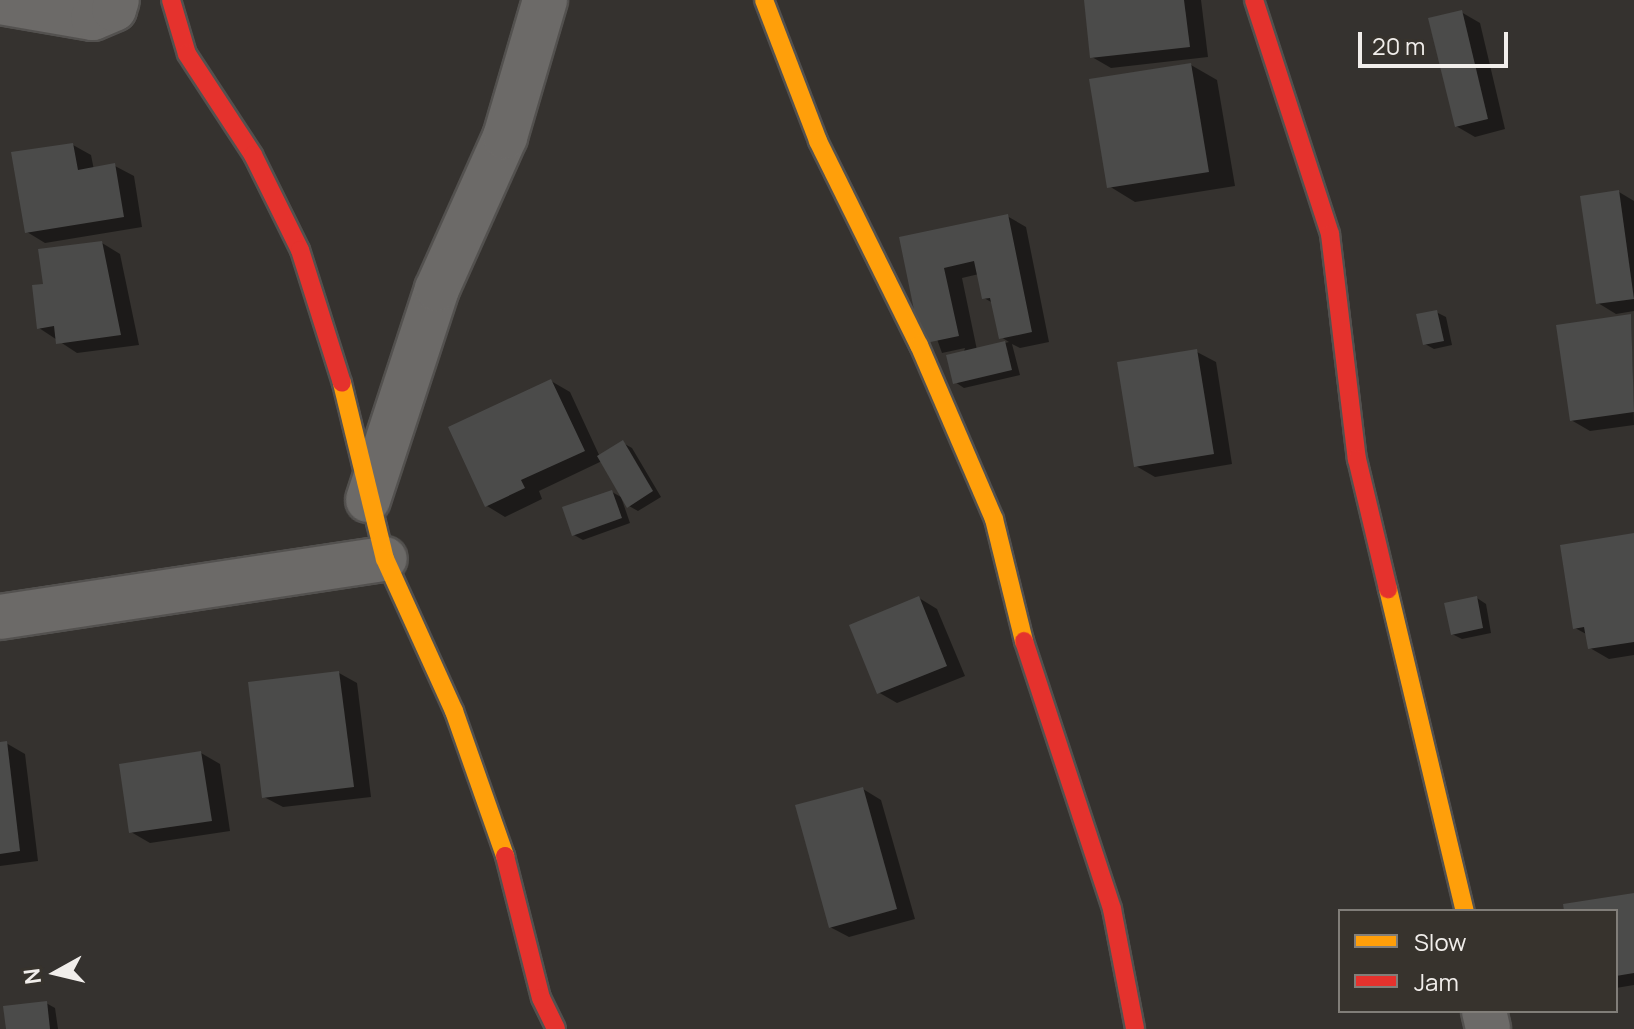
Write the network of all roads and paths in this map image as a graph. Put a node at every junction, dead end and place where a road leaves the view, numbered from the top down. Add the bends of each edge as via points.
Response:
1 (117, 0) edge
2 (171, 0) edge
3 (545, 0) edge
4 (764, 0) edge
5 (1254, 0) edge
6 (0, 2) edge
7 (368, 500) junction
8 (385, 559) junction
9 (0, 617) edge
10 (1465, 909) edge
11 (556, 1029) edge
12 (1135, 1029) edge

1 - 6 street via 114,9 93,18
2 - 7 street via 187,54 253,155 300,250 339,373
3 - 7 street via 505,137 437,289
4 - 12 street via 818,141 919,345 994,519 1018,624 1112,909
5 - 10 street via 1330,234 1357,459
7 - 8 street
8 - 9 street
8 - 11 street via 454,711 513,877 541,998

